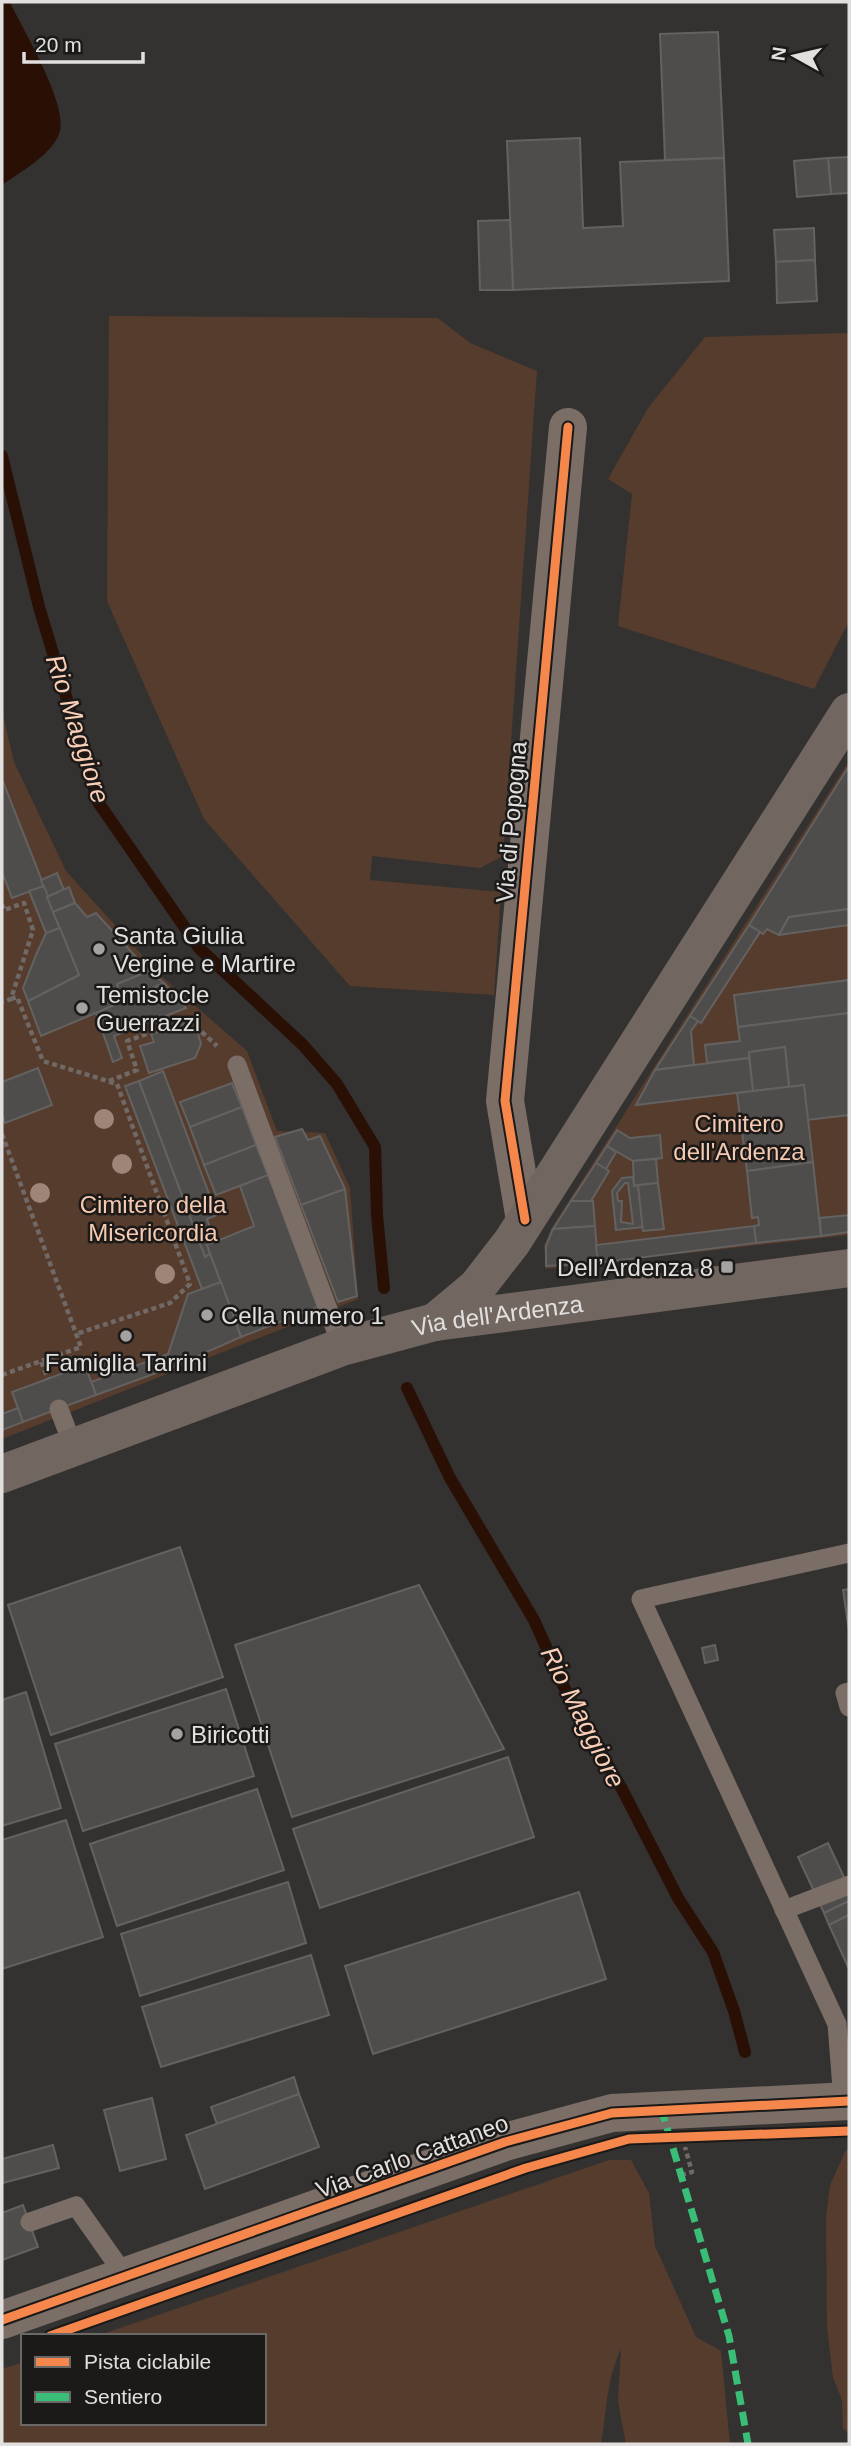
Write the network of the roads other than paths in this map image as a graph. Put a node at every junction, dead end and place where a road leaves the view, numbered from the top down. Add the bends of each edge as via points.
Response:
1 (568, 427) dead end
2 (849, 712) edge
3 (237, 1065) road end
4 (525, 1220) junction
5 (849, 1268) edge
6 (435, 1322) junction
7 (346, 1346) junction
8 (59, 1409) dead end
9 (72, 1446) junction
10 (2, 1474) edge
11 (849, 1553) edge
12 (849, 1692) edge
13 (849, 1707) edge
14 (849, 1885) edge
15 (784, 1910) junction
16 (846, 2101) edge
17 (30, 2222) dead end
18 (126, 2277) junction
19 (2, 2320) edge

1 - 4 street, Via di Popogna via 505,1101
2 - 4 main road
3 - 7 lane
4 - 6 main road via 477,1287
5 - 6 main road, Via dell'Ardenza
6 - 7 main road, Via dell'Ardenza
7 - 9 main road, Via dell'Ardenza
8 - 9 lane
9 - 10 main road, Via dell'Ardenza
11 - 15 lane via 641,1599
12 - 13 lane via 845,1693
14 - 15 lane
15 - 16 lane via 837,2024
16 - 18 street, Via Carlo Cattaneo via 661,2108 588,2118 505,2142
17 - 18 lane via 76,2206
18 - 19 street, Via Carlo Cattaneo

